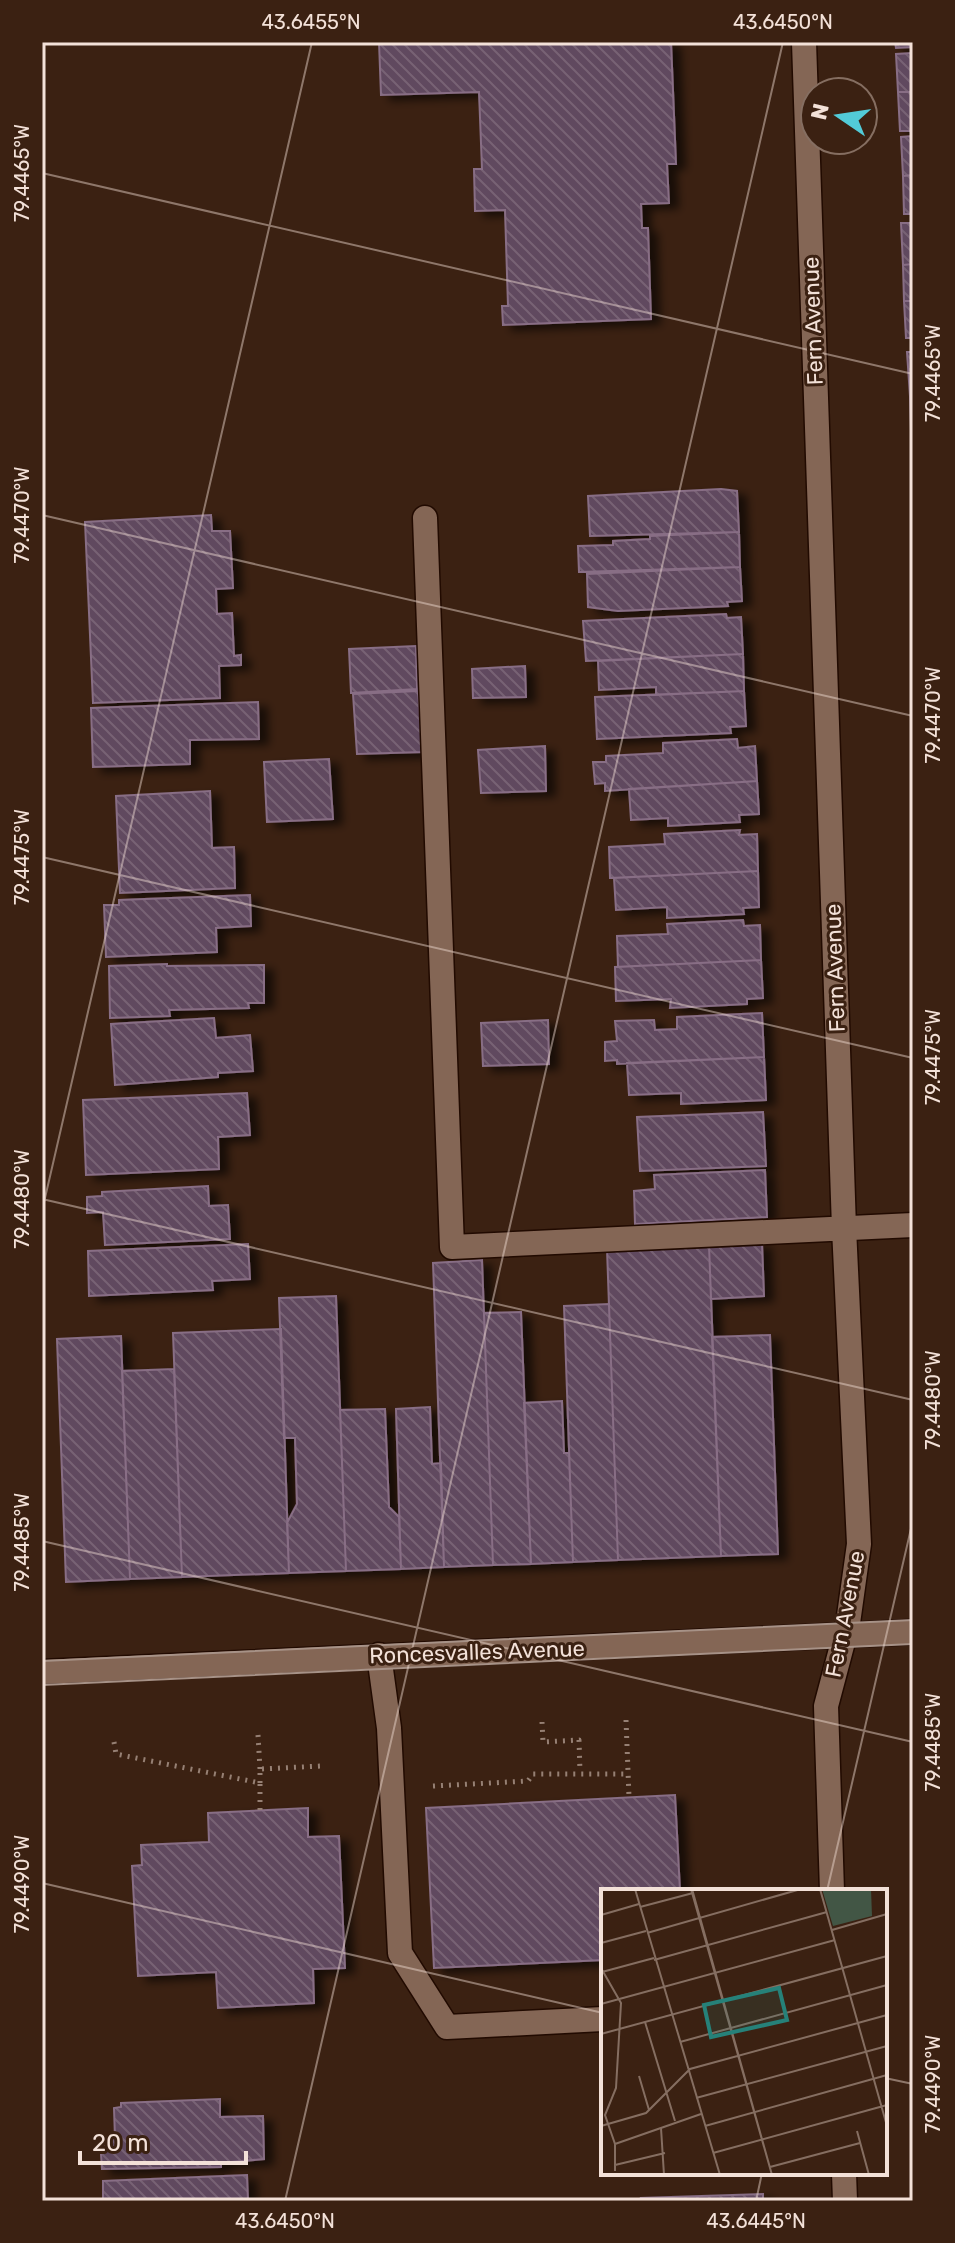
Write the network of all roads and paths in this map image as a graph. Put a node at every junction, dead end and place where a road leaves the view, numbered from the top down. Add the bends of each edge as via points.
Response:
1 (804, 42) edge
2 (425, 518) dead end
3 (913, 1225) edge
4 (844, 1228) junction
5 (913, 1632) edge
6 (845, 1635) junction
7 (379, 1655) junction
8 (42, 1672) edge
9 (626, 1720) dead end
10 (542, 1722) dead end
11 (258, 1735) dead end
12 (114, 1742) dead end
13 (322, 1766) dead end
14 (260, 1769) junction
15 (580, 1772) junction
16 (627, 1774) junction
17 (260, 1783) junction
18 (392, 1788) junction
19 (629, 1797) dead end
20 (260, 1810) dead end
21 (832, 1889) edge
22 (601, 2019) edge
23 (844, 2175) edge
24 (845, 2201) edge

1 - 4 street, Fern Avenue
2 - 4 street via 452,1247
3 - 4 street
4 - 6 street, Fern Avenue via 859,1544
5 - 6 street, Roncesvalles Avenue
6 - 7 street, Roncesvalles Avenue
6 - 21 street, Fern Avenue via 826,1706
7 - 8 street, Roncesvalles Avenue
7 - 18 street
9 - 16 path
10 - 15 path via 543,1742 579,1740
11 - 14 path
12 - 17 path via 116,1754
13 - 14 path
14 - 17 path
15 - 16 path
15 - 18 path via 533,1774 528,1781
16 - 19 path
17 - 20 path
18 - 22 street via 400,1953 447,2027
23 - 24 street

